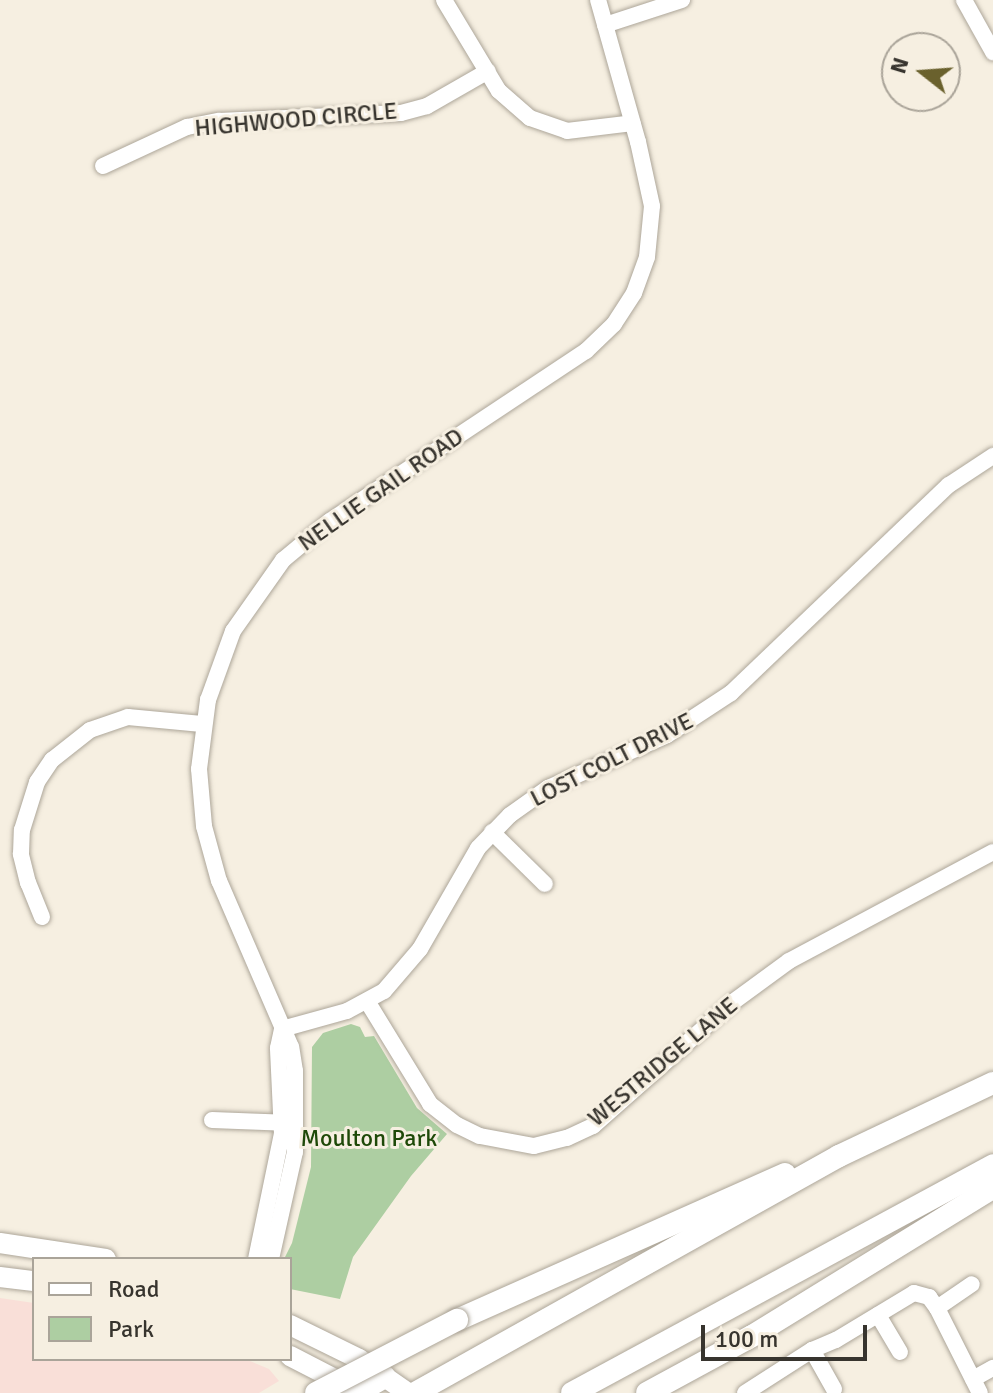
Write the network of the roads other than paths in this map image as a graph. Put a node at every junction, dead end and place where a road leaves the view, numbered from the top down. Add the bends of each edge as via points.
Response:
1 (444, 0) edge
2 (598, 0) edge
3 (682, 0) edge
4 (964, 0) edge
5 (605, 25) junction
6 (993, 52) edge
7 (488, 71) junction
8 (633, 123) junction
9 (103, 166) dead end
10 (993, 456) edge
11 (202, 724) junction
12 (492, 832) junction
13 (993, 852) edge
14 (545, 884) dead end
15 (42, 917) dead end
16 (367, 1001) junction
17 (282, 1029) junction
18 (993, 1083) edge
19 (212, 1120) dead end
20 (289, 1123) junction
21 (839, 1156) junction
22 (993, 1165) edge
23 (993, 1188) edge
24 (0, 1243) edge
25 (93, 1257) edge
26 (256, 1257) edge
27 (271, 1257) edge
28 (0, 1277) edge
29 (32, 1281) edge
30 (972, 1284) dead end
31 (937, 1308) junction
32 (878, 1315) junction
33 (292, 1326) edge
34 (812, 1350) junction
35 (900, 1352) dead end
36 (292, 1357) edge
37 (993, 1368) edge
38 (385, 1377) junction
39 (977, 1386) edge
40 (834, 1389) dead end
41 (316, 1393) edge
42 (359, 1393) edge
43 (408, 1393) edge
44 (415, 1393) edge
45 (572, 1393) edge
46 (647, 1393) edge
47 (745, 1393) edge

1 - 7 street
2 - 5 street, NELLIE GAIL ROAD
3 - 5 street
4 - 6 street
5 - 8 street, NELLIE GAIL ROAD
7 - 8 street via 511,105 548,125 587,131
7 - 9 street, HIGHWOOD CIRCLE via 427,106 401,113 219,121 187,127
8 - 11 street, NELLIE GAIL ROAD via 649,189 651,236 640,278 614,324 566,366 330,521 283,560 233,631
10 - 12 street, LOST COLT DRIVE via 949,485 731,693 667,735 548,788
11 - 15 street via 128,717 90,730 52,760 37,782 22,830 21,854
11 - 17 street, NELLIE GAIL ROAD via 199,799 211,853
12 - 14 street
12 - 16 street, LOST COLT DRIVE via 463,870 404,971
13 - 16 street, WESTRIDGE LANE via 789,961 733,1002 593,1126 534,1146 480,1136 430,1104
16 - 17 street, LOST COLT DRIVE
17 - 20 street, NELLIE GAIL ROAD via 278,1048
18 - 21 highway
19 - 20 street
20 - 26 street, NELLIE GAIL ROAD
20 - 27 street, NELLIE GAIL ROAD via 290,1182
21 - 41 highway, bridge via 799,1168 457,1320
21 - 44 highway
22 - 45 highway
23 - 46 highway via 752,1336
24 - 25 main road
28 - 29 main road
30 - 31 street
31 - 32 street via 929,1297 914,1293
31 - 39 street
32 - 34 street
32 - 35 street
33 - 38 main road
34 - 40 street
34 - 47 street
36 - 42 main road
37 - 39 street
38 - 42 highway
38 - 43 main road

